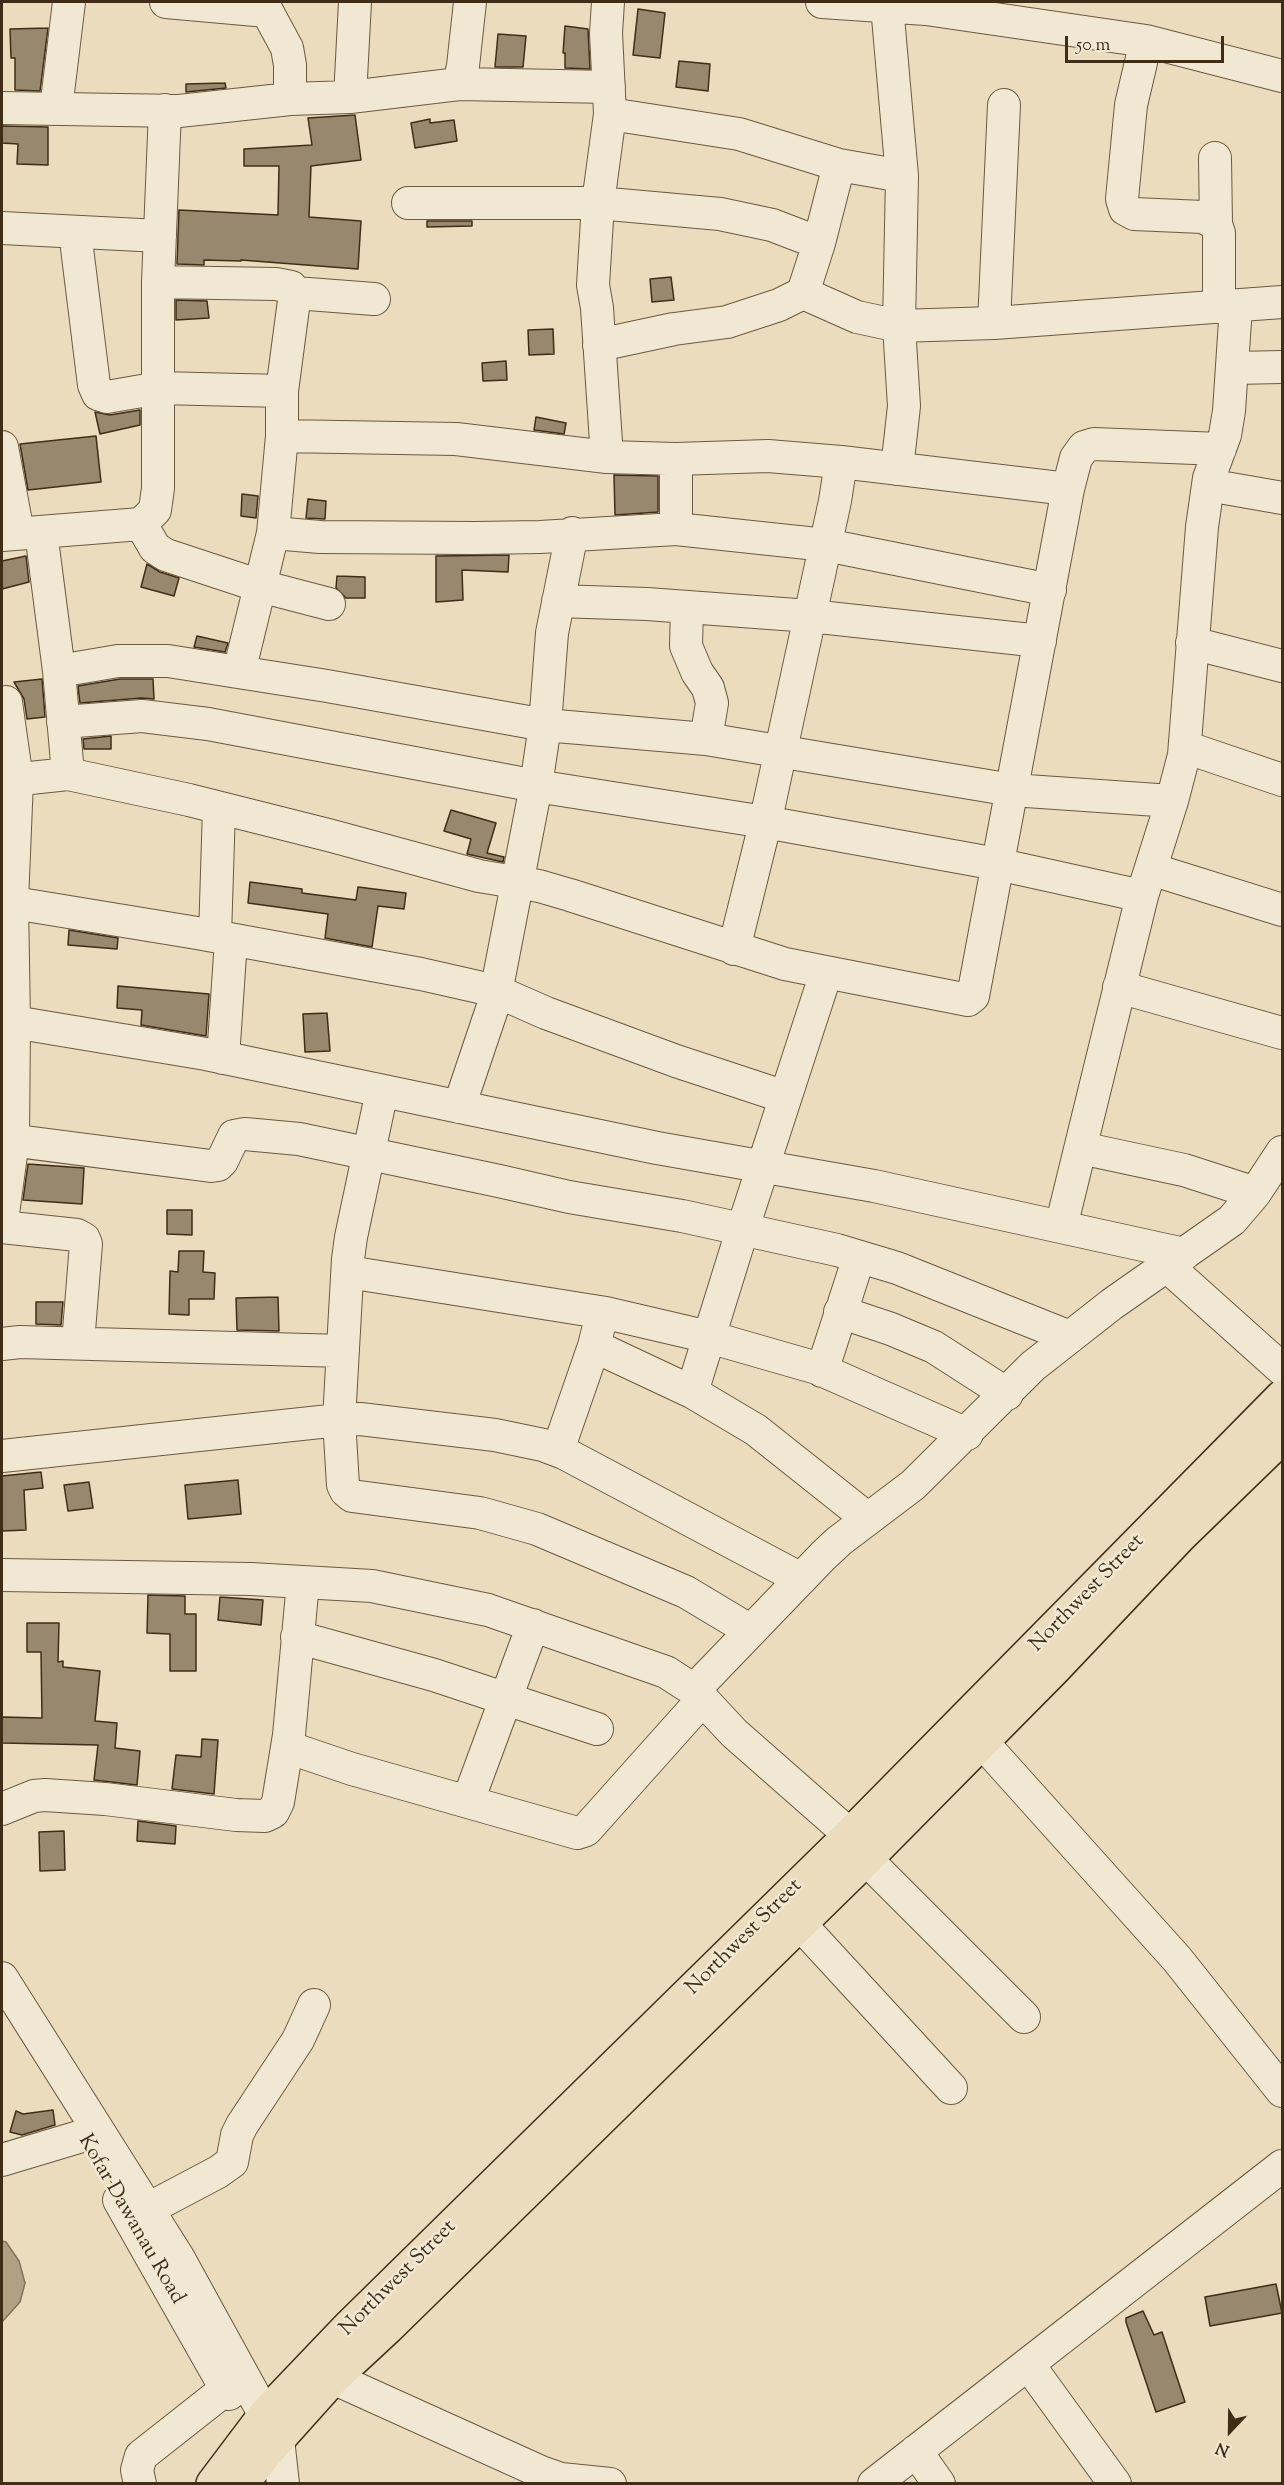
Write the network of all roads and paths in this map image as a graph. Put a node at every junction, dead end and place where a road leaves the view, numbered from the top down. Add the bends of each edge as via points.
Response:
1 (69, 2) edge
2 (166, 2) edge
3 (355, 2) edge
4 (470, 2) edge
5 (608, 2) edge
6 (822, 2) edge
7 (263, 6) edge
8 (887, 6) junction
9 (1146, 41) junction
10 (1282, 76) edge
11 (459, 84) junction
12 (350, 97) junction
13 (290, 99) junction
14 (610, 101) junction
15 (1004, 105) dead end
16 (2, 108) edge
17 (56, 109) junction
18 (165, 110) junction
19 (1215, 158) dead end
20 (839, 165) junction
21 (902, 176) junction
22 (598, 202) junction
23 (408, 203) dead end
24 (1216, 224) junction
25 (2, 228) edge
26 (75, 232) junction
27 (160, 236) junction
28 (819, 243) junction
29 (158, 282) junction
30 (803, 292) junction
31 (295, 293) junction
32 (1282, 297) edge
33 (374, 299) dead end
34 (1282, 302) edge
35 (1228, 306) junction
36 (994, 322) junction
37 (899, 326) junction
38 (599, 345) junction
39 (1233, 368) junction
40 (1282, 368) edge
41 (159, 388) junction
42 (282, 391) junction
43 (282, 436) junction
44 (2, 447) edge
45 (1220, 449) junction
46 (607, 458) junction
47 (676, 459) junction
48 (841, 462) junction
49 (897, 468) junction
50 (1208, 485) junction
51 (1068, 489) junction
52 (1282, 498) edge
53 (141, 524) junction
54 (676, 529) junction
55 (20, 533) edge
56 (273, 533) junction
57 (572, 533) junction
58 (826, 545) junction
59 (260, 586) junction
60 (1050, 590) junction
61 (558, 601) junction
62 (328, 604) dead end
63 (687, 607) junction
64 (810, 616) junction
65 (1040, 641) junction
66 (1192, 643) junction
67 (1282, 666) edge
68 (59, 671) junction
69 (239, 672) junction
70 (6, 702) dead end
71 (63, 722) junction
72 (545, 725) junction
73 (706, 739) junction
74 (1185, 747) junction
75 (780, 750) junction
76 (68, 774) junction
77 (1282, 780) edge
78 (9, 781) edge
79 (536, 786) junction
80 (1012, 790) junction
81 (1172, 801) junction
82 (219, 808) junction
83 (765, 822) junction
84 (997, 864) junction
85 (1146, 882) junction
86 (517, 883) junction
87 (7, 902) edge
88 (1282, 910) edge
89 (223, 938) junction
90 (734, 948) junction
91 (826, 973) junction
92 (1119, 987) junction
93 (496, 991) junction
94 (8, 1021) edge
95 (1282, 1033) edge
96 (223, 1058) junction
97 (382, 1091) junction
98 (785, 1097) junction
99 (459, 1107) junction
100 (7, 1139) edge
101 (1080, 1148) junction
102 (1282, 1152) edge
103 (370, 1153) junction
104 (762, 1167) junction
105 (1256, 1193) junction
106 (2, 1221) edge
107 (2, 1227) edge
108 (1061, 1227) junction
109 (742, 1230) junction
110 (859, 1257) junction
111 (1175, 1260) junction
112 (348, 1272) junction
113 (601, 1312) junction
114 (840, 1312) junction
115 (709, 1337) junction
116 (1070, 1337) junction
117 (2, 1344) edge
118 (78, 1344) junction
119 (594, 1346) junction
120 (343, 1351) junction
121 (1282, 1369) edge
122 (822, 1371) junction
123 (692, 1392) junction
124 (1006, 1394) junction
125 (1282, 1397) edge
126 (339, 1420) junction
127 (967, 1434) junction
128 (1282, 1437) edge
129 (558, 1450) junction
130 (2, 1456) edge
131 (868, 1519) junction
132 (2, 1575) edge
133 (801, 1579) junction
134 (303, 1582) junction
135 (533, 1625) junction
136 (751, 1631) junction
137 (297, 1637) junction
138 (699, 1695) junction
139 (506, 1697) junction
140 (597, 1729) dead end
141 (982, 1742) junction
142 (287, 1747) junction
143 (468, 1801) junction
144 (2, 1809) edge
145 (857, 1847) junction
146 (800, 1924) junction
147 (2, 1978) edge
148 (314, 2005) dead end
149 (2, 2012) edge
150 (1024, 2017) dead end
151 (1277, 2070) edge
152 (951, 2088) dead end
153 (82, 2136) junction
154 (2, 2160) edge
155 (1282, 2166) edge
156 (148, 2209) junction
157 (1028, 2364) junction
158 (333, 2378) junction
159 (226, 2389) junction
160 (270, 2449) edge
161 (916, 2451) junction
162 (558, 2481) edge
163 (140, 2484) edge
164 (213, 2484) edge
165 (242, 2484) edge
166 (610, 2484) edge
167 (874, 2484) edge
168 (939, 2484) edge
169 (1115, 2484) edge

1 - 17 street
2 - 7 street
3 - 12 street
4 - 11 street
5 - 14 street
6 - 8 street
7 - 13 street via 286,48
8 - 9 street via 1001,18
8 - 21 street
9 - 10 street
9 - 24 street via 1131,105 1122,199 1125,209 1134,214 1203,217
11 - 12 street
11 - 14 street
12 - 13 street
13 - 18 street
14 - 20 street
14 - 22 street
15 - 36 street
16 - 17 street
17 - 18 street
18 - 27 street
19 - 24 street
20 - 21 street
20 - 28 street
21 - 37 street
22 - 23 street
22 - 28 street via 720,213 772,225
22 - 38 street via 593,285
24 - 35 street
25 - 26 street
26 - 27 street
26 - 41 street via 98,394 107,397
27 - 29 street
28 - 30 street
29 - 31 street via 276,284 291,287
29 - 41 street
30 - 37 street via 857,317
30 - 38 street via 779,305 727,322
31 - 33 street
31 - 42 street
32 - 34 street
34 - 35 street
35 - 36 street
35 - 39 street
36 - 37 street
37 - 49 street via 904,406
38 - 46 street
39 - 40 street
39 - 45 street
41 - 42 street
41 - 53 street via 158,488 155,510
42 - 43 street
43 - 46 street via 456,439
43 - 56 street
44 - 55 street
45 - 50 street
45 - 51 street via 1094,444 1084,447 1076,458
46 - 47 street
47 - 48 street via 768,456
47 - 54 street
48 - 49 street
48 - 58 street
49 - 51 street
50 - 52 street
50 - 66 street
51 - 60 street
53 - 55 street
53 - 59 street via 154,548 166,555
54 - 57 street
54 - 58 street
55 - 68 street
56 - 57 street via 475,538
56 - 59 street
57 - 61 street
58 - 60 street
58 - 64 street
59 - 62 street
59 - 69 street
60 - 65 street
61 - 63 street
61 - 72 street
63 - 64 street
63 - 73 street via 686,646 712,703
64 - 65 street
64 - 75 street
65 - 80 street
66 - 67 street
66 - 74 street
68 - 69 street via 118,661 168,661
68 - 71 street
69 - 72 street
70 - 78 street
71 - 76 street
71 - 79 street via 157,716
72 - 73 street
72 - 79 street
73 - 75 street
74 - 77 street
74 - 81 street
75 - 80 street
75 - 83 street
76 - 78 street
76 - 82 street
78 - 87 street
79 - 83 street
79 - 86 street
80 - 81 street
80 - 84 street
81 - 85 street
82 - 86 street
82 - 89 street
83 - 84 street
83 - 90 street
84 - 85 street
84 - 91 street via 973,996 968,1000
85 - 88 street
85 - 92 street
86 - 90 street via 570,895
86 - 93 street
87 - 89 street
87 - 94 street
89 - 93 street
89 - 96 street
90 - 91 street
91 - 98 street
92 - 95 street
92 - 101 street
93 - 98 street via 676,1061
93 - 99 street
94 - 96 street
94 - 100 street
96 - 97 street
97 - 99 street
97 - 103 street
98 - 104 street
99 - 104 street
100 - 103 street via 211,1166 222,1161 234,1136 245,1134 299,1139
100 - 106 street
101 - 105 street via 1184,1170
101 - 108 street
102 - 105 street
103 - 109 street
103 - 112 street via 351,1237
104 - 108 street via 874,1186
104 - 109 street
105 - 111 street via 1232,1220
107 - 118 street via 84,1239
108 - 111 street
109 - 110 street
109 - 115 street
110 - 114 street
110 - 116 street via 897,1268
111 - 116 street
111 - 121 street
112 - 113 street
112 - 120 street
113 - 115 street
113 - 119 street
114 - 122 street
114 - 124 street via 934,1347
115 - 122 street
115 - 123 street
116 - 124 street
117 - 118 street
118 - 120 street
119 - 123 street
119 - 129 street
120 - 126 street
122 - 127 street
123 - 131 street via 756,1430
124 - 127 street
125 - 145 main road, Northwest Street
126 - 129 street via 360,1419 495,1435
126 - 130 street
126 - 136 street via 343,1485 352,1496 480,1513 537,1529 686,1592
127 - 131 street via 913,1485
128 - 141 main road, Northwest Street via 1180,1536
129 - 133 street
131 - 133 street
132 - 134 street
133 - 136 street
134 - 135 street via 407,1592 488,1610
134 - 137 street
135 - 138 street via 656,1668
135 - 139 street
136 - 138 street
137 - 139 street
137 - 142 street
138 - 143 street via 586,1830 577,1833
138 - 145 street via 734,1733
139 - 140 street
139 - 143 street
141 - 145 main road, Northwest Street
141 - 151 street
142 - 143 street
142 - 144 street via 278,1802 273,1812 265,1816 45,1795
145 - 146 main road, Northwest Street
145 - 150 street
145 - 160 main road, Northwest Street via 351,2325
146 - 152 street
146 - 158 main road, Northwest Street
147 - 156 street
148 - 156 street via 298,2040 242,2125 232,2162
149 - 153 street, Kofar Dawanau Road
153 - 154 street
153 - 159 street, Kofar Dawanau Road
155 - 157 street
156 - 160 street via 178,2257
157 - 161 street
157 - 169 street
158 - 160 main road, Northwest Street
158 - 162 street
159 - 160 street, Kofar Dawanau Road
159 - 163 street via 141,2456 137,2470
160 - 164 main road, Northwest Street
160 - 165 main road, Northwest Street
161 - 167 street
161 - 168 street
162 - 166 street

